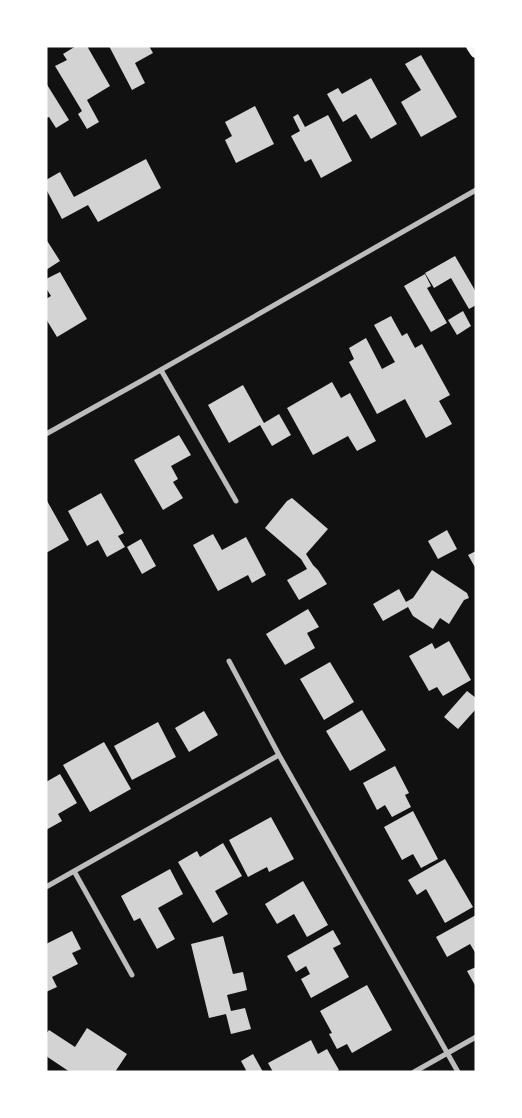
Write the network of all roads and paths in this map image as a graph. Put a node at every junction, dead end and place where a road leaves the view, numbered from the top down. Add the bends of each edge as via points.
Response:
1 (472, 46) edge
2 (476, 52) edge
3 (476, 190) edge
4 (161, 370) junction
5 (46, 434) edge
6 (236, 502) dead end
7 (229, 661) dead end
8 (279, 755) junction
9 (74, 871) junction
10 (46, 887) edge
11 (132, 975) dead end
12 (476, 1037) edge
13 (447, 1053) junction
14 (414, 1072) edge
15 (458, 1072) edge

1 - 2 main road
3 - 4 street
4 - 5 street
4 - 6 street
7 - 8 street
8 - 9 street
8 - 13 street
9 - 10 street
9 - 11 street
12 - 13 street
13 - 14 street
13 - 15 street

